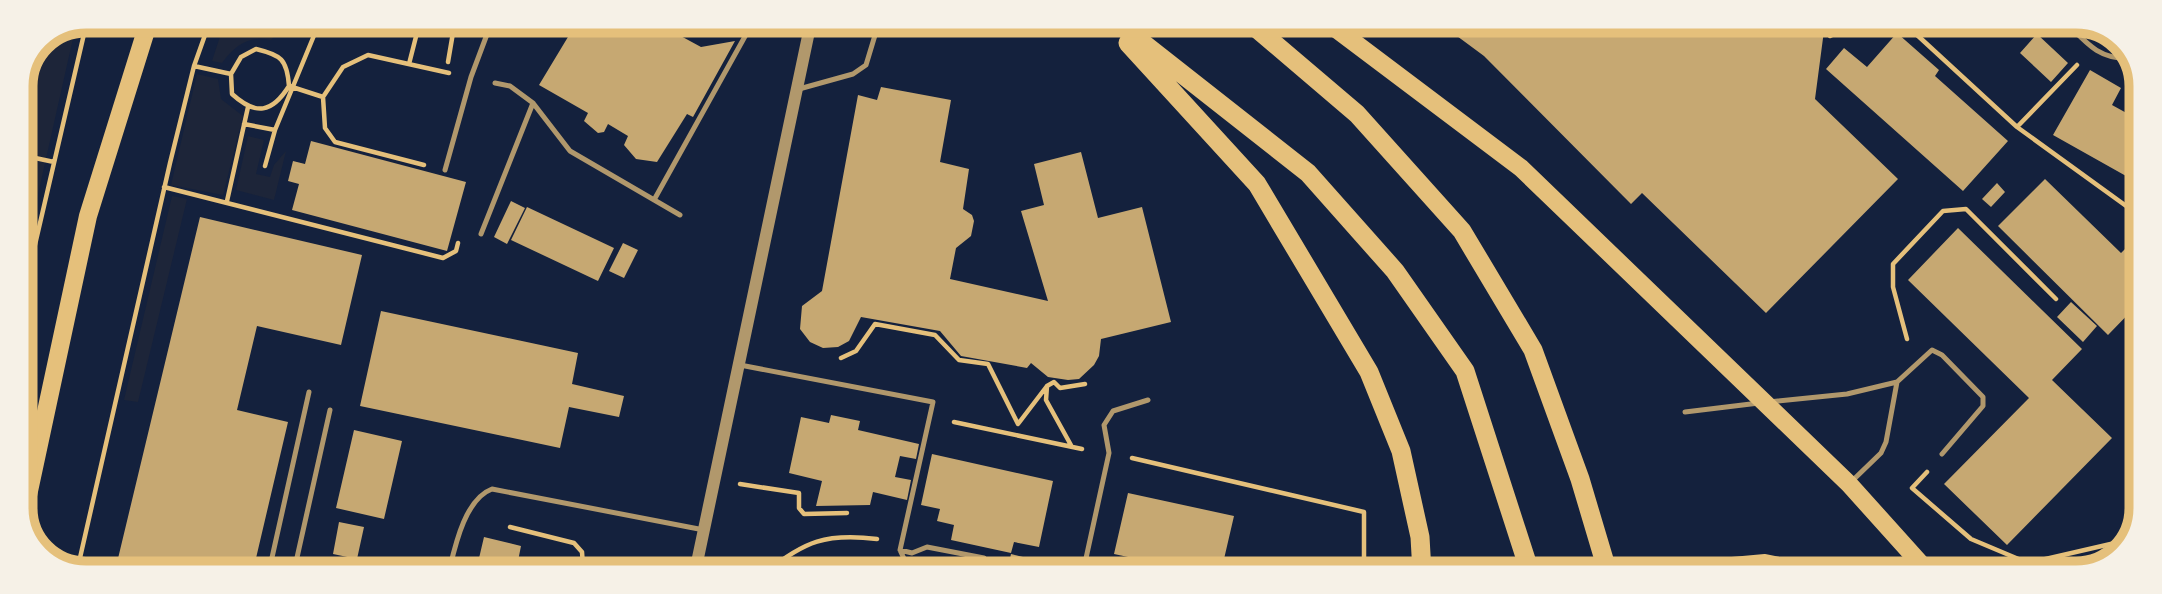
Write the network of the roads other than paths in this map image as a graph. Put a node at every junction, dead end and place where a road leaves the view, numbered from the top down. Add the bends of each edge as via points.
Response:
1 (145, 33) edge
2 (488, 33) edge
3 (747, 33) edge
4 (809, 33) edge
5 (876, 33) edge
6 (1118, 33) edge
7 (1130, 33) edge
8 (1262, 33) edge
9 (1342, 33) edge
10 (2077, 33) edge
11 (2121, 58) edge
12 (495, 83) dead end
13 (799, 89) junction
14 (533, 103) junction
15 (446, 170) road end
16 (654, 200) junction
17 (680, 215) dead end
18 (481, 234) dead end
19 (740, 365) junction
20 (1897, 382) junction
21 (309, 392) dead end
22 (1148, 401) dead end
23 (330, 410) dead end
24 (1685, 412) dead end
25 (1942, 454) dead end
26 (33, 473) edge
27 (1849, 484) junction
28 (704, 530) junction
29 (900, 550) junction
30 (984, 558) dead end
31 (271, 561) edge
32 (296, 561) edge
33 (453, 561) edge
34 (697, 561) edge
35 (905, 561) edge
36 (1085, 561) edge
37 (1421, 561) edge
38 (1526, 561) edge
39 (1605, 561) edge
40 (1918, 561) edge

1 - 26 main road via 89,216
2 - 15 lane
3 - 16 lane
4 - 13 street
5 - 13 lane via 866,65 853,74
6 - 37 highway via 1257,184 1370,372 1401,451
7 - 38 highway via 1308,173 1395,271 1465,371
8 - 39 highway via 1357,114 1462,231 1533,350
9 - 27 main road via 1521,168
10 - 11 lane via 2092,49
12 - 14 lane via 510,86
13 - 19 street
14 - 16 lane via 570,151
14 - 18 lane
16 - 17 lane
19 - 28 street
19 - 29 lane via 933,402
20 - 24 lane via 1847,394
20 - 25 lane via 1932,350 1983,397 1983,406
20 - 27 lane via 1881,453
21 - 31 lane
22 - 36 lane via 1113,411 1104,425 1109,453
23 - 32 lane
27 - 40 main road
28 - 33 lane via 492,489 474,502
28 - 34 street
29 - 30 lane via 912,553 927,547
29 - 35 lane

